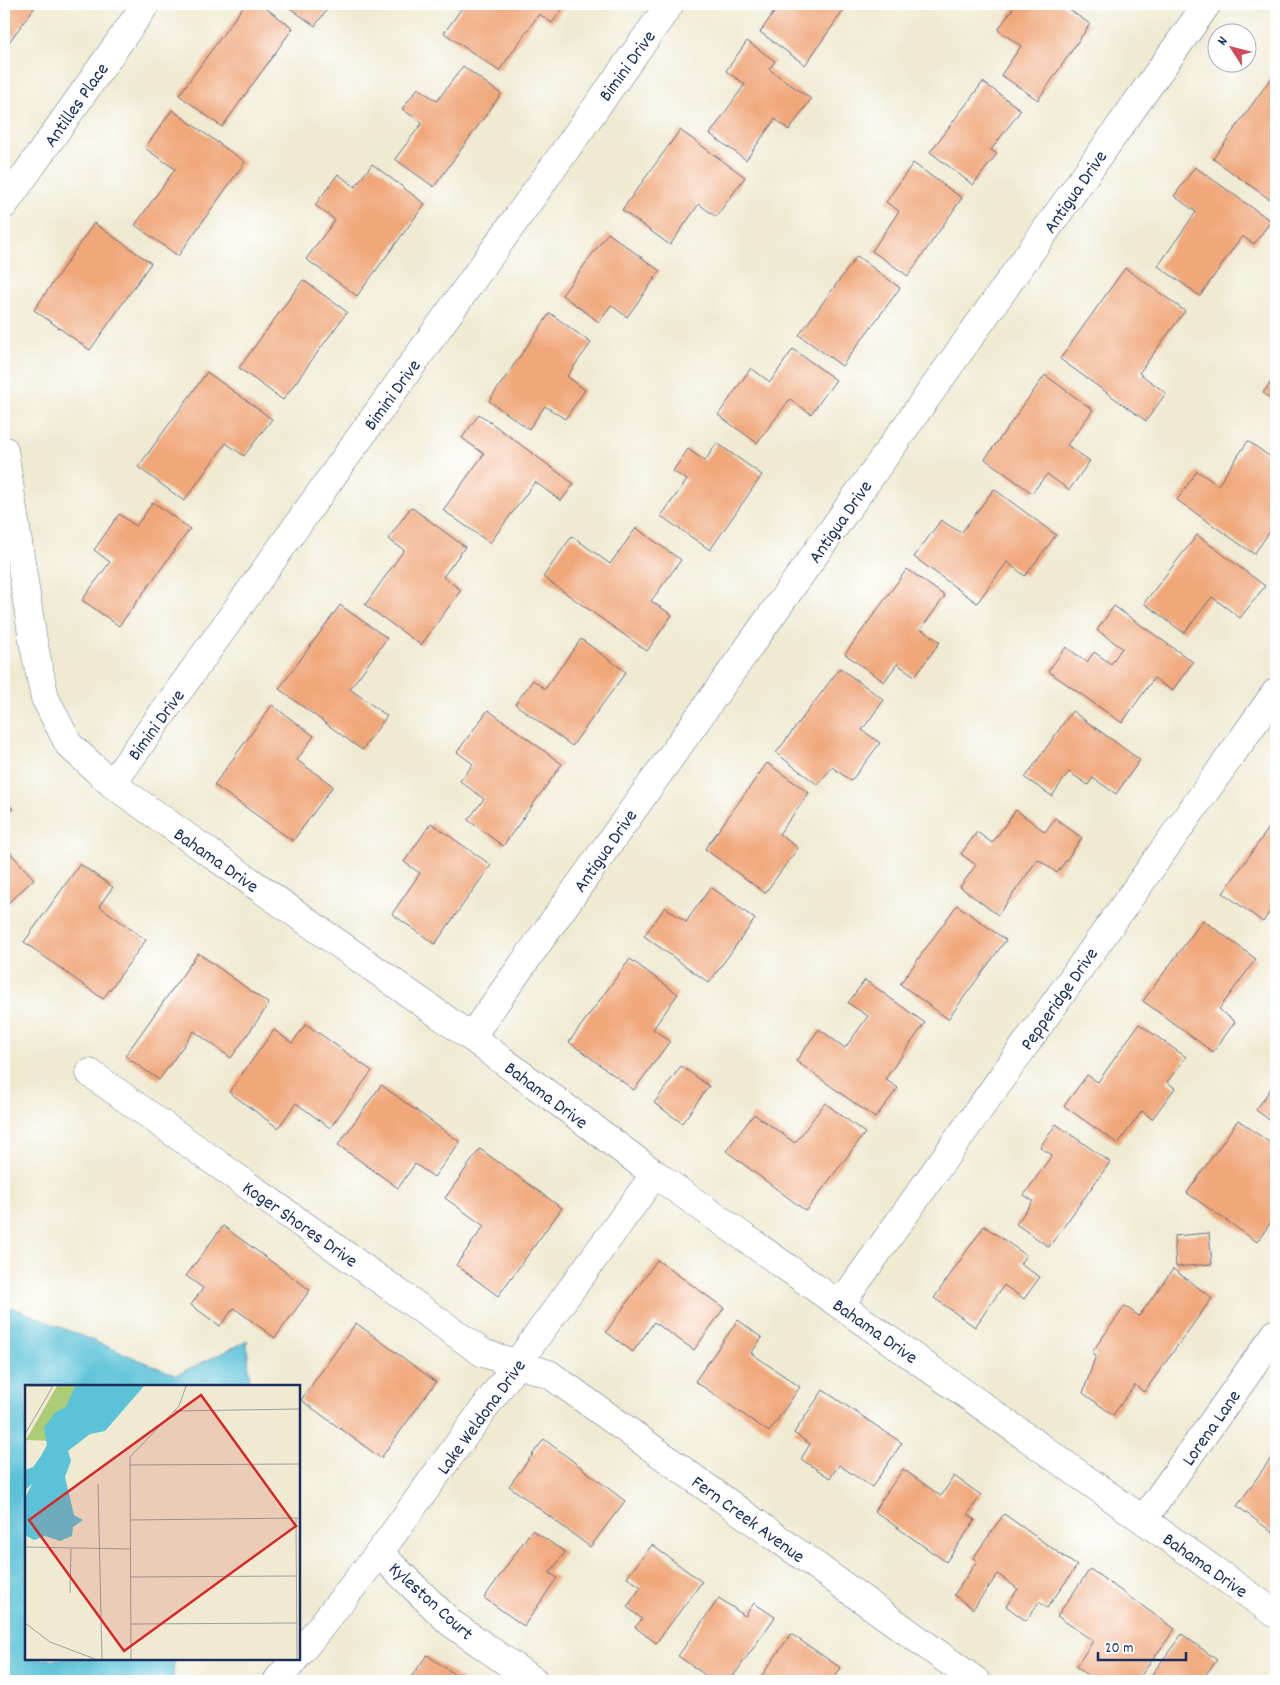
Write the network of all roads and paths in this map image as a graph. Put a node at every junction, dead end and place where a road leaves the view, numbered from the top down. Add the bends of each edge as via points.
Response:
1 (146, 4) edge
2 (670, 4) edge
3 (1207, 4) edge
4 (4, 205) edge
5 (4, 450) edge
6 (1276, 692) edge
7 (112, 784) junction
8 (471, 1037) junction
9 (90, 1073) dead end
10 (655, 1174) junction
11 (840, 1305) junction
12 (1276, 1333) edge
13 (517, 1364) junction
14 (1144, 1520) junction
15 (380, 1553) junction
16 (1276, 1614) edge
17 (300, 1653) edge
18 (294, 1660) edge
19 (277, 1681) edge
20 (534, 1681) edge
21 (976, 1681) edge

1 - 4 street, Antilles Place
2 - 7 street, Bimini Drive
3 - 8 street, Antigua Drive
5 - 7 street, Bahama Drive via 33,641 45,698 69,745
6 - 11 street, Pepperidge Drive
7 - 8 street, Bahama Drive
8 - 10 street, Bahama Drive
9 - 13 street, Koger Shores Drive via 483,1353
10 - 11 street, Bahama Drive
10 - 13 street, Lake Weldona Drive
11 - 14 street, Bahama Drive
12 - 14 street, Lorena Lane
13 - 15 street, Lake Weldona Drive
13 - 21 street, Fern Creek Avenue via 549,1374
14 - 16 street, Bahama Drive
15 - 17 street, Lake Weldona Drive
15 - 20 street, Kyleston Court via 451,1623
18 - 19 street

